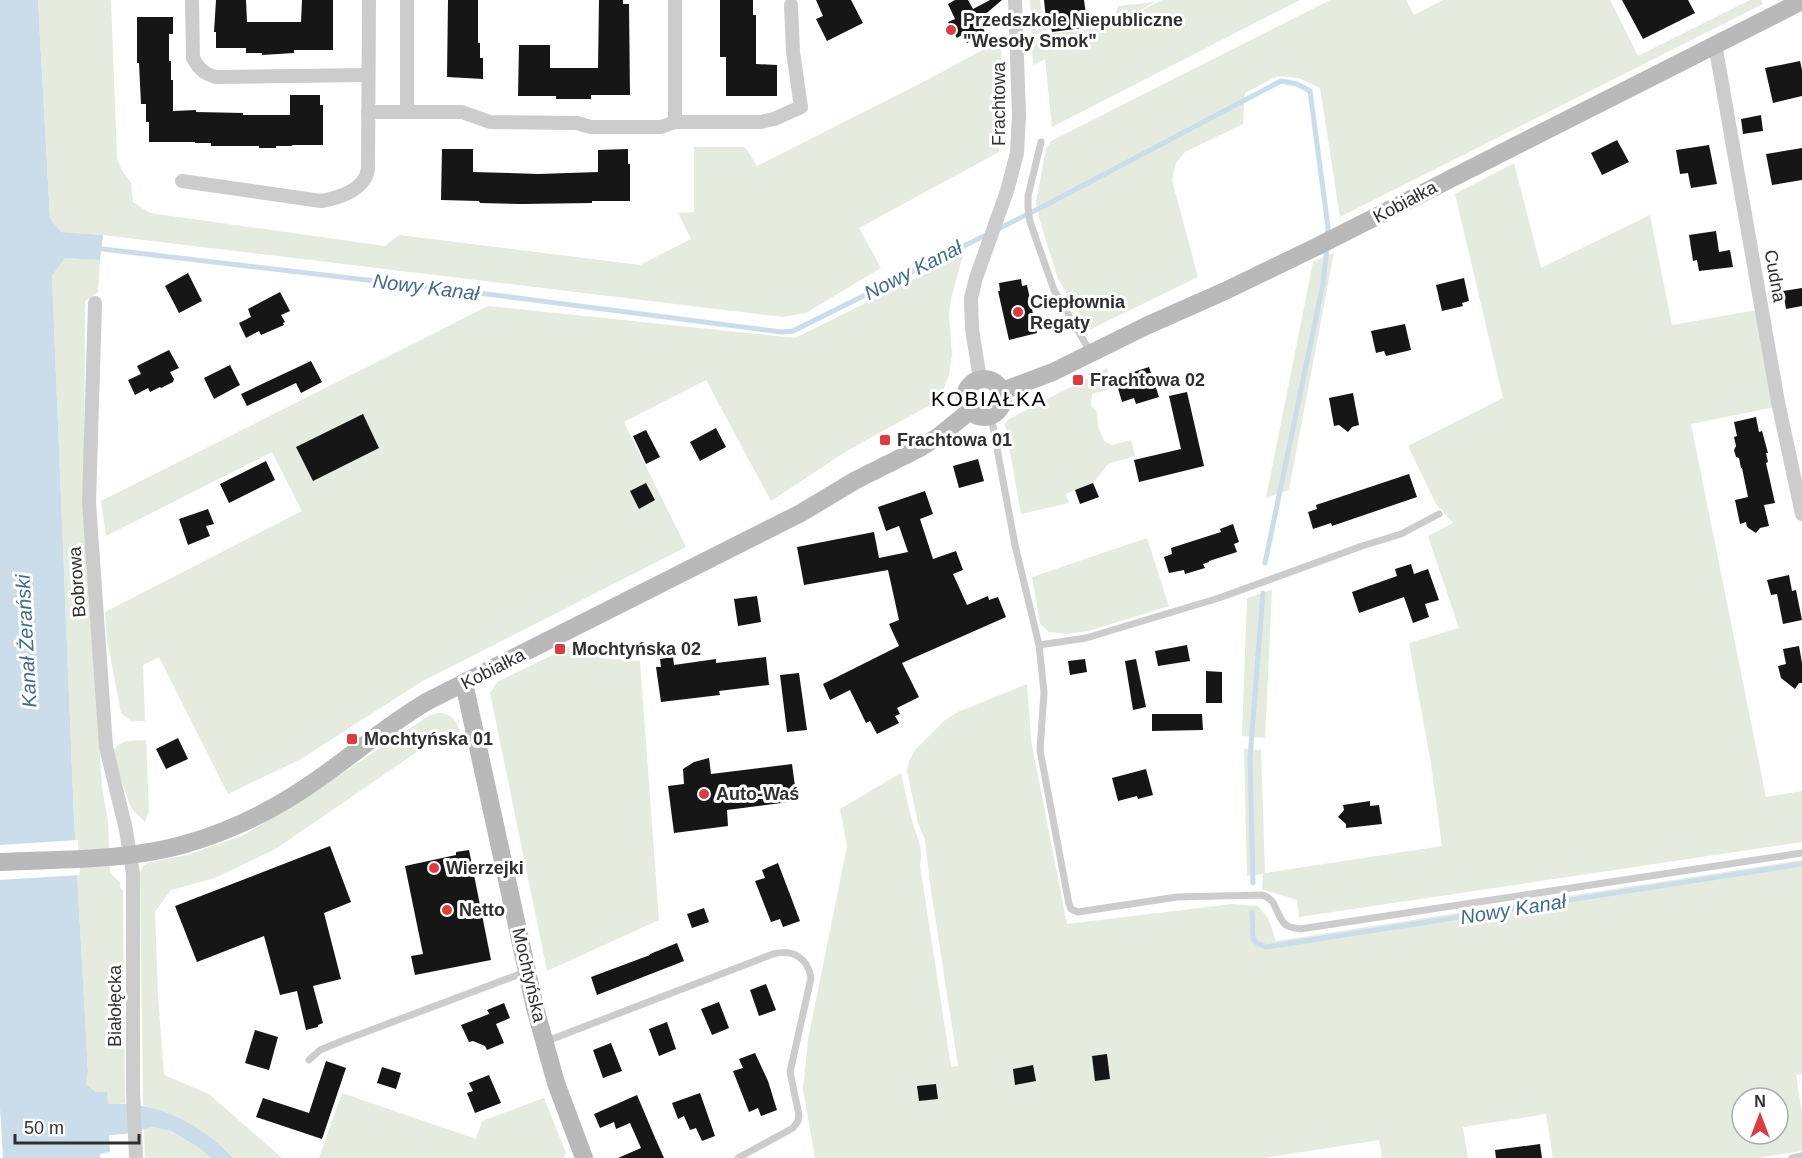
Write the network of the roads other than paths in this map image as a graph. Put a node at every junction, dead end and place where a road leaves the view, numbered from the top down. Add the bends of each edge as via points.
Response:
1 (192, 0) edge
2 (369, 0) edge
3 (407, 0) edge
4 (675, 0) edge
5 (1015, 0) edge
6 (1802, 1) edge
7 (791, 5) dead end
8 (1715, 44) junction
9 (368, 75) junction
10 (368, 112) junction
11 (407, 112) junction
12 (675, 122) junction
13 (1041, 142) dead end
14 (182, 181) dead end
15 (95, 303) dead end
16 (1091, 353) junction
17 (981, 379) junction
18 (1002, 391) junction
19 (970, 411) junction
20 (991, 416) junction
21 (1440, 514) dead end
22 (1802, 514) edge
23 (1040, 645) junction
24 (464, 683) junction
25 (1802, 853) edge
26 (130, 854) junction
27 (0, 862) edge
28 (527, 971) junction
29 (544, 1042) junction
30 (309, 1060) dead end
31 (136, 1151) edge
32 (1802, 1156) edge
33 (584, 1158) edge
34 (738, 1158) edge
35 (1792, 1158) edge

1 - 9 street via 193,58 208,75
2 - 9 street
3 - 11 street
4 - 12 street
5 - 17 street, Frachtowa via 1017,153 976,278 971,306
6 - 8 street, Kobiałka
7 - 12 street via 801,106 761,122
8 - 16 street, Kobiałka via 1342,235
8 - 22 street, Cudna
9 - 10 street
10 - 11 street
10 - 14 street via 367,177 342,195 321,201
11 - 12 street via 462,112 490,122 577,123 591,127 661,127
13 - 16 lane via 1028,196 1030,222 1054,290
15 - 26 street, Bobrowa via 88,502 106,747
16 - 18 street, Kobiałka
17 - 18 street via 992,380
17 - 19 street via 966,390 964,398
18 - 20 street via 1002,406
19 - 20 street via 976,416
19 - 24 street, Kobiałka via 920,448 801,513
20 - 23 lane via 1015,545
21 - 23 lane via 1401,534 1219,598 1086,638
23 - 25 lane via 1044,692 1040,750 1069,904 1078,912 1177,897 1262,896 1269,897 1287,926 1300,929
24 - 26 street, Kobiałka via 408,713 319,780 261,814 207,838
24 - 28 street, Mochtyńska
26 - 27 street, Kobiałka
26 - 31 street, Białołęcka
28 - 29 street, Mochtyńska
28 - 30 lane via 327,1047
29 - 33 street, Mochtyńska
29 - 34 lane via 773,954 796,954 807,964 811,978 790,1072 798,1121 789,1131
32 - 35 lane

